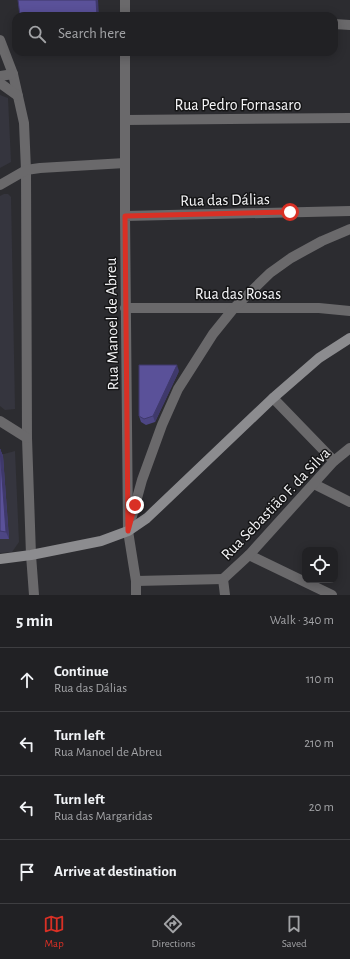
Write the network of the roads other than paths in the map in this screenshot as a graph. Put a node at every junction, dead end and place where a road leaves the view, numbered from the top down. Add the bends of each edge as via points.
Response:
1 (125, 0) edge
2 (125, 12) edge
3 (338, 24) edge
4 (350, 25) edge
5 (0, 40) edge
6 (125, 56) edge
7 (13, 74) junction
8 (0, 76) edge
9 (0, 83) edge
10 (18, 96) junction
11 (350, 118) edge
12 (125, 120) junction
13 (125, 163) junction
14 (26, 170) junction
15 (0, 185) edge
16 (350, 211) edge
17 (125, 216) junction
18 (350, 229) edge
19 (125, 308) junction
20 (234, 308) junction
21 (350, 311) edge
22 (350, 338) edge
23 (272, 398) junction
24 (0, 421) edge
25 (27, 438) junction
26 (350, 448) edge
27 (334, 461) junction
28 (314, 484) junction
29 (350, 502) edge
30 (128, 531) junction
31 (31, 555) junction
32 (249, 555) junction
33 (0, 559) edge
34 (223, 579) junction
35 (136, 581) junction
36 (329, 594) edge
37 (34, 595) edge
38 (136, 595) edge
39 (225, 595) edge

1 - 2 street
3 - 4 street
5 - 7 street
6 - 12 street, Rua Manoel de Abreu
7 - 8 street
7 - 10 street
9 - 10 street
10 - 14 street via 24,123
11 - 12 street, Rua Pedro Fornasaro
12 - 13 street, Rua Manoel de Abreu
13 - 14 street
13 - 17 street, Rua Manoel de Abreu
14 - 15 street
14 - 25 street
16 - 17 street, Rua das Dálias
17 - 19 street, Rua Manoel de Abreu
18 - 20 street via 291,258 270,273
19 - 20 street, Rua das Rosas
19 - 30 street, Rua Manoel de Abreu
20 - 21 street, Rua das Rosas via 319,308
20 - 30 street via 213,334 178,389 142,480
22 - 23 main road via 319,358
23 - 27 street
23 - 30 main road via 147,518
24 - 25 street
25 - 31 street
26 - 27 street, Rua Sebastião F. da Silva
27 - 28 street, Rua Sebastião F. da Silva
28 - 29 street
28 - 32 street, Rua Sebastião F. da Silva
30 - 31 main road via 101,541
30 - 35 street, Rua Manoel de Abreu
31 - 33 main road
31 - 37 street
32 - 34 street, Rua Sebastião F. da Silva
32 - 36 street
34 - 35 street
34 - 39 street
35 - 38 street, Rua Manoel de Abreu

